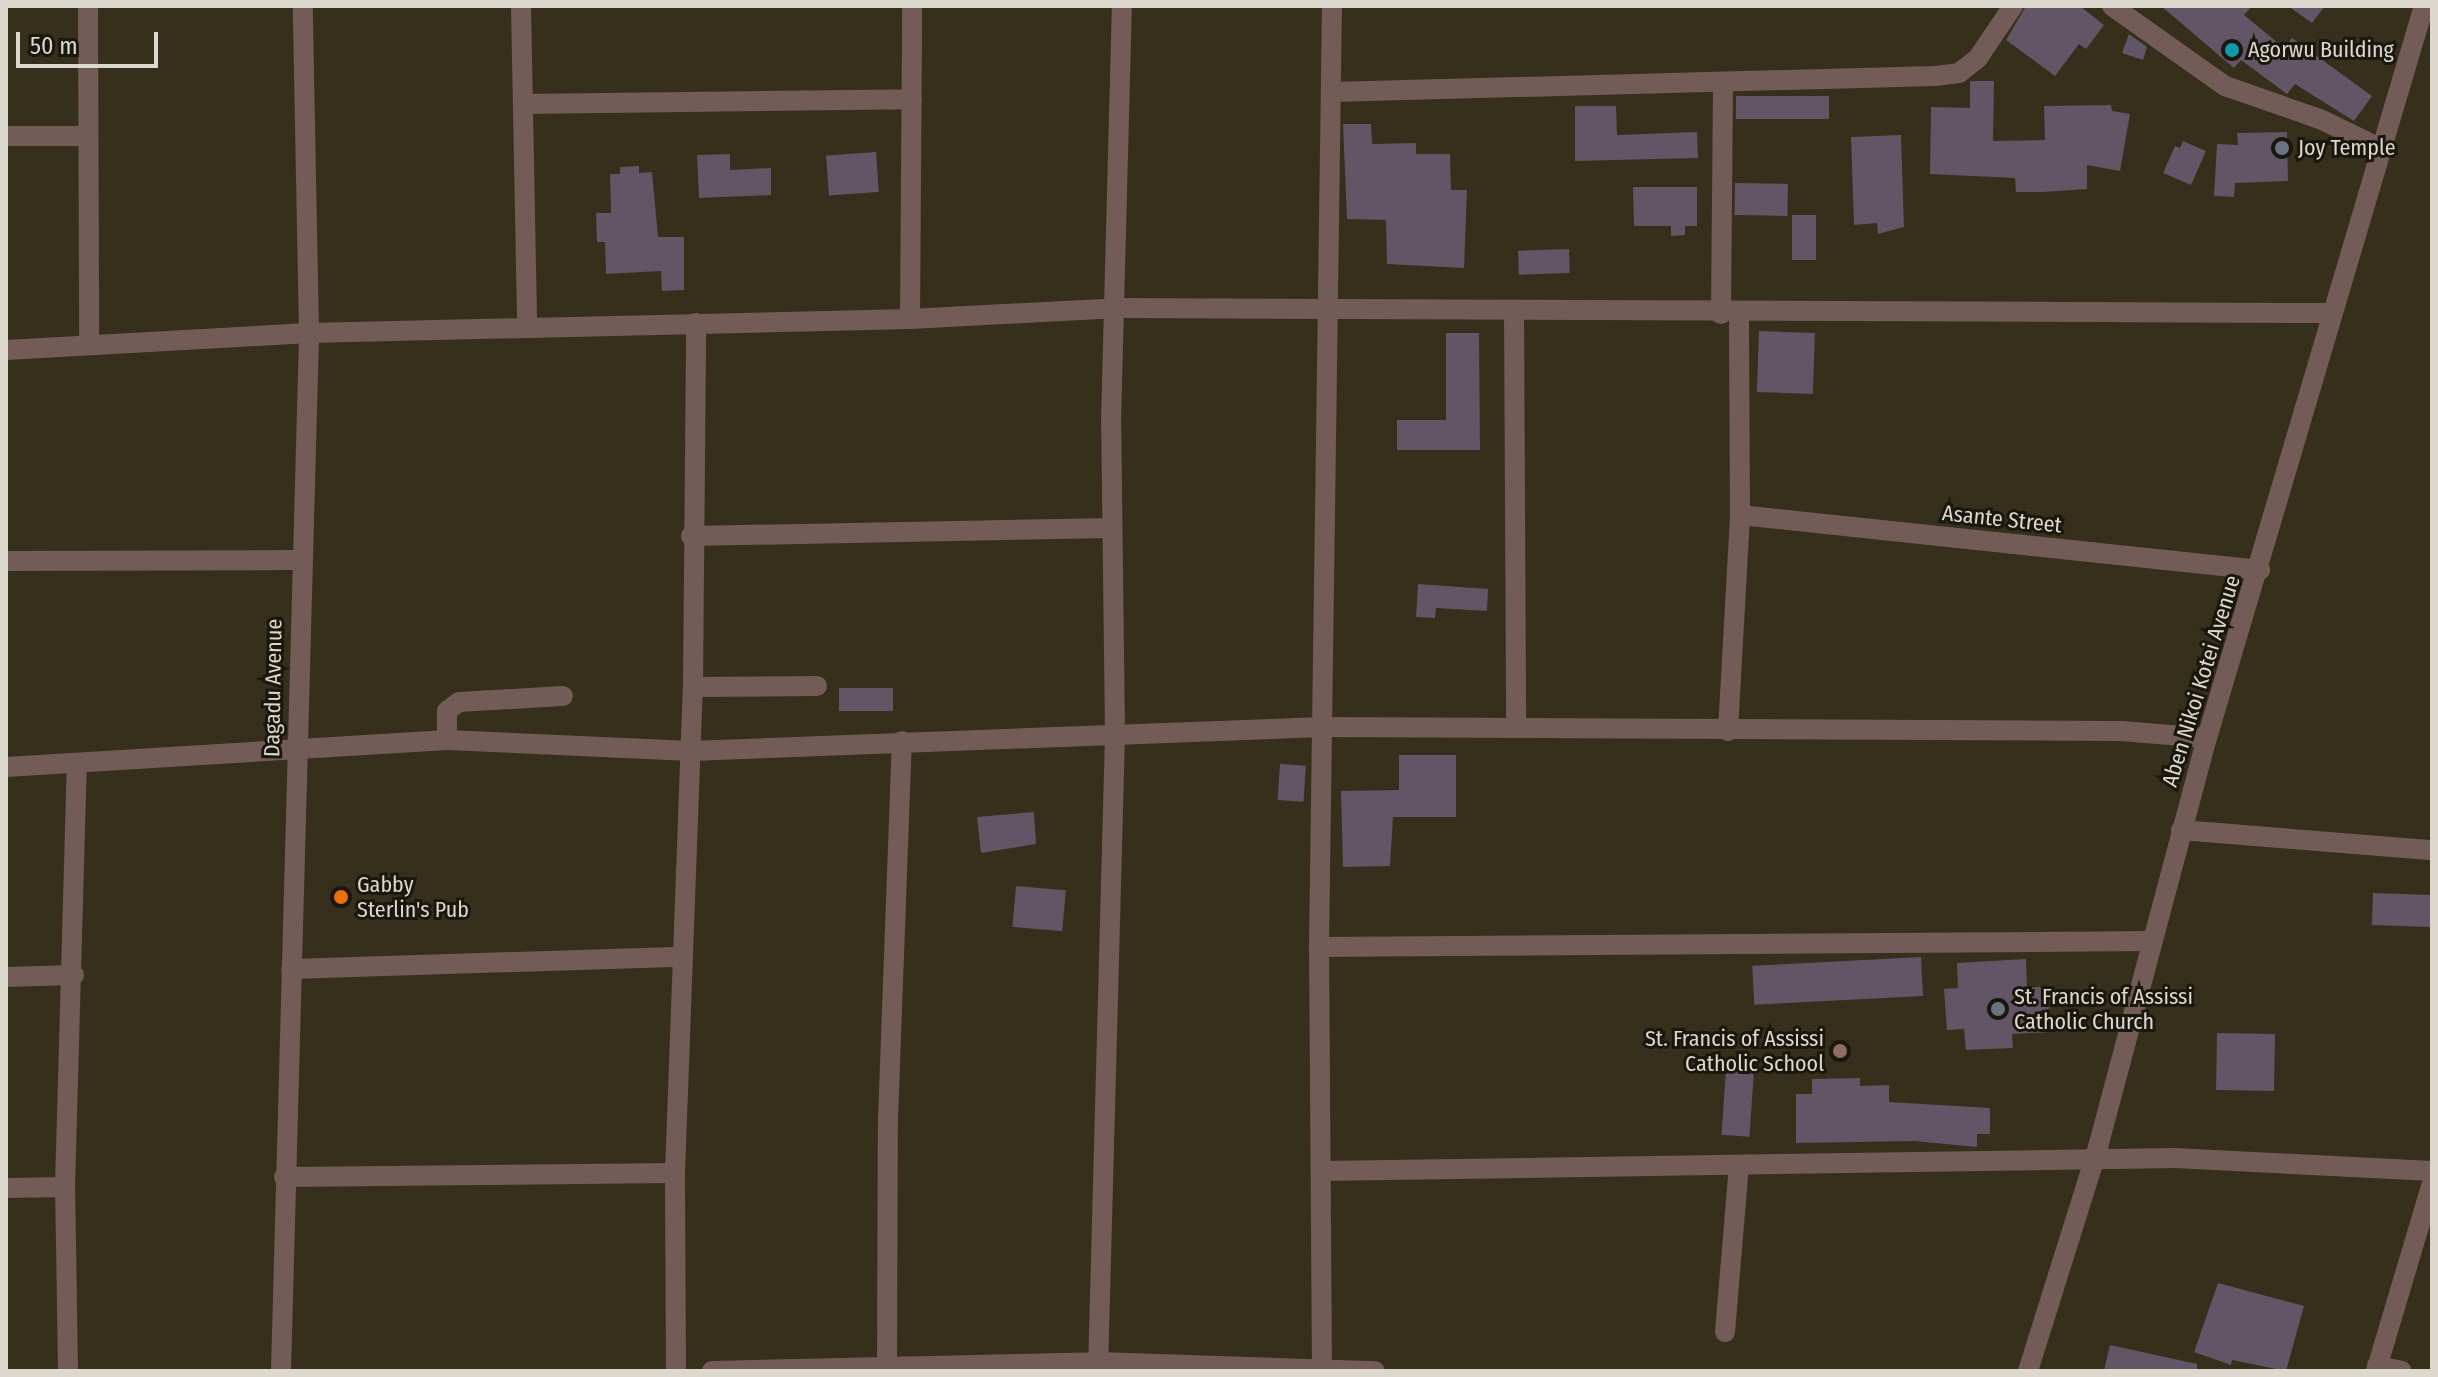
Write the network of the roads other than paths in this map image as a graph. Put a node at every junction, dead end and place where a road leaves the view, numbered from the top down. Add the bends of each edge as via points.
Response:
1 (88, 6) edge
2 (303, 6) edge
3 (521, 6) edge
4 (912, 6) edge
5 (1122, 6) edge
6 (1332, 6) edge
7 (2013, 6) edge
8 (2112, 6) edge
9 (2424, 6) edge
10 (1723, 82) junction
11 (1331, 92) junction
12 (912, 99) junction
13 (523, 104) junction
14 (6, 136) edge
15 (88, 136) junction
16 (2380, 148) junction
17 (1118, 308) junction
18 (1326, 313) junction
19 (1514, 313) junction
20 (2332, 313) junction
21 (1730, 314) junction
22 (910, 319) junction
23 (696, 323) junction
24 (527, 328) junction
25 (309, 333) junction
26 (89, 344) junction
27 (6, 350) edge
28 (1740, 515) junction
29 (1111, 528) junction
30 (691, 536) junction
31 (300, 560) junction
32 (6, 561) edge
33 (2260, 570) junction
34 (817, 686) dead end
35 (693, 687) junction
36 (563, 696) dead end
37 (1321, 727) junction
38 (1516, 727) junction
39 (1728, 731) junction
40 (1115, 735) junction
41 (2207, 738) junction
42 (447, 740) junction
43 (902, 741) junction
44 (691, 751) junction
45 (296, 753) junction
46 (77, 766) junction
47 (6, 767) edge
48 (2181, 830) junction
49 (2432, 850) edge
50 (2152, 941) junction
51 (1319, 947) junction
52 (682, 957) junction
53 (291, 969) junction
54 (74, 975) junction
55 (6, 977) edge
56 (2092, 1162) junction
57 (1739, 1166) junction
58 (1321, 1171) junction
59 (2432, 1171) edge
60 (675, 1173) junction
61 (284, 1177) junction
62 (2432, 1183) edge
63 (65, 1187) junction
64 (6, 1188) edge
65 (1725, 1332) dead end
66 (887, 1366) junction
67 (1098, 1367) edge
68 (2376, 1368) edge
69 (1322, 1370) edge
70 (68, 1371) edge
71 (281, 1371) edge
72 (676, 1371) edge
73 (712, 1371) edge
74 (1375, 1371) edge
75 (2028, 1371) edge
76 (2402, 1371) edge

1 - 15 street
2 - 25 street, Dagadu Avenue
3 - 13 street
4 - 12 street
5 - 17 street
6 - 11 street
7 - 10 street via 1978,58 1959,73
8 - 16 street via 2225,86 2320,119
9 - 16 street, Aben Nikoi Kotei Avenue
10 - 11 street
10 - 21 street
11 - 18 street
12 - 13 street
12 - 22 street
13 - 24 street
14 - 15 street
15 - 26 street
16 - 20 street, Aben Nikoi Kotei Avenue
17 - 18 street
17 - 22 street
17 - 29 street
18 - 19 street
18 - 37 street
19 - 21 street
19 - 38 street
20 - 21 street
20 - 33 street, Aben Nikoi Kotei Avenue
21 - 28 street
22 - 23 street
23 - 24 street
23 - 30 street
24 - 25 street
25 - 26 street
25 - 31 street, Dagadu Avenue
26 - 27 street
28 - 33 street, Asante Street
28 - 39 street
29 - 30 street
29 - 40 street
30 - 35 street
31 - 32 street
31 - 45 street, Dagadu Avenue
33 - 41 street, Aben Nikoi Kotei Avenue
34 - 35 street
35 - 44 street
36 - 42 street via 449,705
37 - 38 street
37 - 40 street
37 - 51 street
38 - 39 street
39 - 41 street via 2121,731
40 - 43 street
40 - 67 street
41 - 48 street, Aben Nikoi Kotei Avenue
42 - 44 street
42 - 45 street
43 - 44 street
43 - 66 street via 888,1119
44 - 52 street
45 - 46 street
45 - 53 street, Dagadu Avenue
46 - 47 street
46 - 54 street
48 - 49 street
48 - 50 street, Aben Nikoi Kotei Avenue
50 - 51 street
50 - 56 street, Aben Nikoi Kotei Avenue
51 - 58 street
52 - 53 street
52 - 60 street
53 - 61 street, Dagadu Avenue
54 - 55 street
54 - 63 street
56 - 57 street
56 - 59 street via 2175,1158
56 - 75 street, Aben Nikoi Kotei Avenue
57 - 58 street
57 - 65 street
58 - 69 street
60 - 61 street
60 - 72 street
61 - 71 street, Dagadu Avenue
62 - 68 street
63 - 64 street
63 - 70 street
66 - 67 street
66 - 73 street
67 - 69 street
68 - 76 street
69 - 74 street

